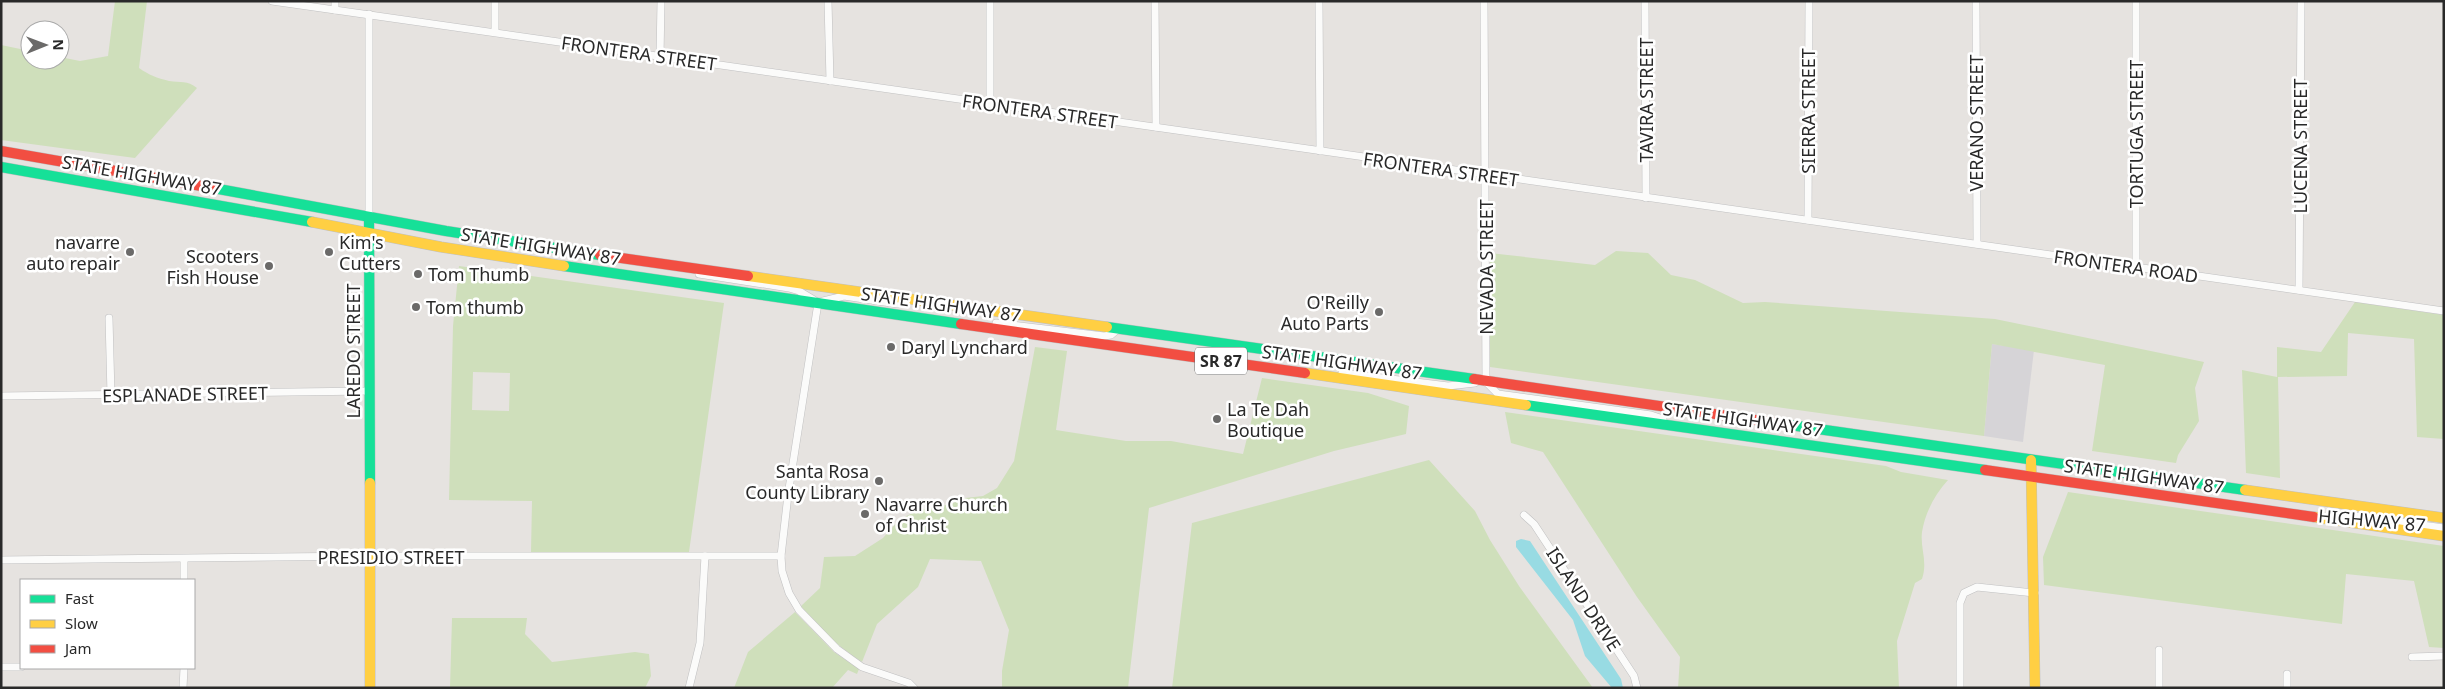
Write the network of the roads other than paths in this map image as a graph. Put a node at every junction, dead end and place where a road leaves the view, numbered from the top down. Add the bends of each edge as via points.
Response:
1 (272, 1) edge
2 (335, 1) edge
3 (495, 1) edge
4 (661, 1) edge
5 (828, 1) edge
6 (990, 1) edge
7 (1155, 1) edge
8 (1319, 1) edge
9 (1484, 1) edge
10 (1645, 1) edge
11 (1808, 1) edge
12 (1976, 1) edge
13 (2136, 1) edge
14 (2301, 1) edge
15 (335, 10) junction
16 (369, 14) junction
17 (495, 31) junction
18 (660, 57) junction
19 (830, 81) junction
20 (990, 104) junction
21 (1156, 127) junction
22 (1, 151) edge
23 (1320, 151) junction
24 (1, 167) edge
25 (1485, 176) junction
26 (1646, 198) junction
27 (369, 217) junction
28 (1808, 220) junction
29 (369, 233) junction
30 (1977, 244) junction
31 (650, 262) junction
32 (2136, 267) junction
33 (2299, 290) junction
34 (818, 303) junction
35 (968, 307) junction
36 (2444, 311) edge
37 (109, 318) dead end
38 (960, 324) junction
39 (1118, 329) junction
40 (1314, 374) junction
41 (1486, 382) junction
42 (370, 391) junction
43 (112, 395) junction
44 (1, 396) edge
45 (1686, 428) junction
46 (2031, 460) junction
47 (2030, 477) junction
48 (1524, 515) dead end
49 (2300, 515) junction
50 (2444, 518) edge
51 (2444, 528) edge
52 (2444, 536) edge
53 (370, 556) junction
54 (704, 556) junction
55 (781, 556) junction
56 (1, 560) edge
57 (184, 560) junction
58 (184, 579) edge
59 (2035, 594) junction
60 (2158, 650) dead end
61 (2444, 656) edge
62 (2412, 657) dead end
63 (1, 667) edge
64 (20, 667) edge
65 (184, 669) edge
66 (2287, 674) dead end
67 (184, 688) edge
68 (370, 688) edge
69 (689, 688) edge
70 (914, 688) edge
71 (1637, 688) edge
72 (1960, 688) edge
73 (2035, 688) edge
74 (2159, 688) edge
75 (2287, 688) edge

1 - 15 street, FRONTERA STREET
2 - 15 street
3 - 17 street
4 - 18 street
5 - 19 street
6 - 20 street
7 - 21 street
8 - 23 street
9 - 25 street, NEVADA STREET
10 - 26 street, TAVIRA STREET
11 - 28 street, SIERRA STREET
12 - 30 street, VERANO STREET
13 - 32 street, TORTUGA STREET
14 - 33 street, LUCENA STREET
15 - 16 street, FRONTERA STREET
16 - 17 street, FRONTERA STREET
16 - 27 street, LAREDO STREET
17 - 18 street, FRONTERA STREET
18 - 19 street, FRONTERA STREET
19 - 20 street, FRONTERA STREET
20 - 21 street, FRONTERA STREET
21 - 23 street, FRONTERA STREET
22 - 27 main road, SR 87
23 - 25 street, FRONTERA STREET
24 - 29 main road, STATE HIGHWAY 87 / SR 87
25 - 26 street, FRONTERA STREET
25 - 41 street, NEVADA STREET
26 - 28 street, FRONTERA STREET
27 - 29 main road, LAREDO STREET
27 - 31 main road, SR 87
28 - 30 street, FRONTERA ROAD
29 - 34 main road, STATE HIGHWAY 87 / SR 87 via 600,272
29 - 42 main road, LAREDO STREET
30 - 32 street, FRONTERA ROAD
31 - 34 street via 711,277 789,288
31 - 35 main road, SR 87
32 - 33 street, FRONTERA ROAD
33 - 36 street, FRONTERA ROAD
34 - 35 street via 844,296 932,308
34 - 38 main road, STATE HIGHWAY 87 / SR 87
34 - 55 street
35 - 39 main road, SR 87
37 - 43 street
38 - 39 street via 992,322 1104,336
38 - 40 main road, STATE HIGHWAY 87 / SR 87
39 - 41 main road, SR 87
40 - 41 street via 1354,373 1448,386
40 - 45 main road, STATE HIGHWAY 87 / SR 87
41 - 45 street via 1498,394 1651,415
41 - 46 main road, SR 87
42 - 43 street, ESPLANADE STREET
42 - 53 main road, LAREDO STREET
43 - 44 street, ESPLANADE STREET
45 - 47 main road, STATE HIGHWAY 87 / SR 87
46 - 47 main road
46 - 50 main road, SR 87
47 - 49 main road, STATE HIGHWAY 87 / SR 87
47 - 59 main road
48 - 71 street, ISLAND DRIVE via 1534,524 1634,676
49 - 51 street, HIGHWAY 87 via 2348,515
49 - 52 main road, STATE HIGHWAY 87 / SR 87
53 - 54 street, PRESIDIO STREET
53 - 57 street, PRESIDIO STREET
53 - 68 main road, LAREDO STREET
54 - 55 street, PRESIDIO STREET
54 - 69 street via 700,643
55 - 70 street via 789,593 808,622 849,659 869,670 910,683
56 - 57 street, PRESIDIO STREET
57 - 58 street
59 - 72 street via 1977,587 1964,593 1960,603
59 - 73 main road
60 - 74 street
61 - 62 street
63 - 64 street
65 - 67 street
66 - 75 street

